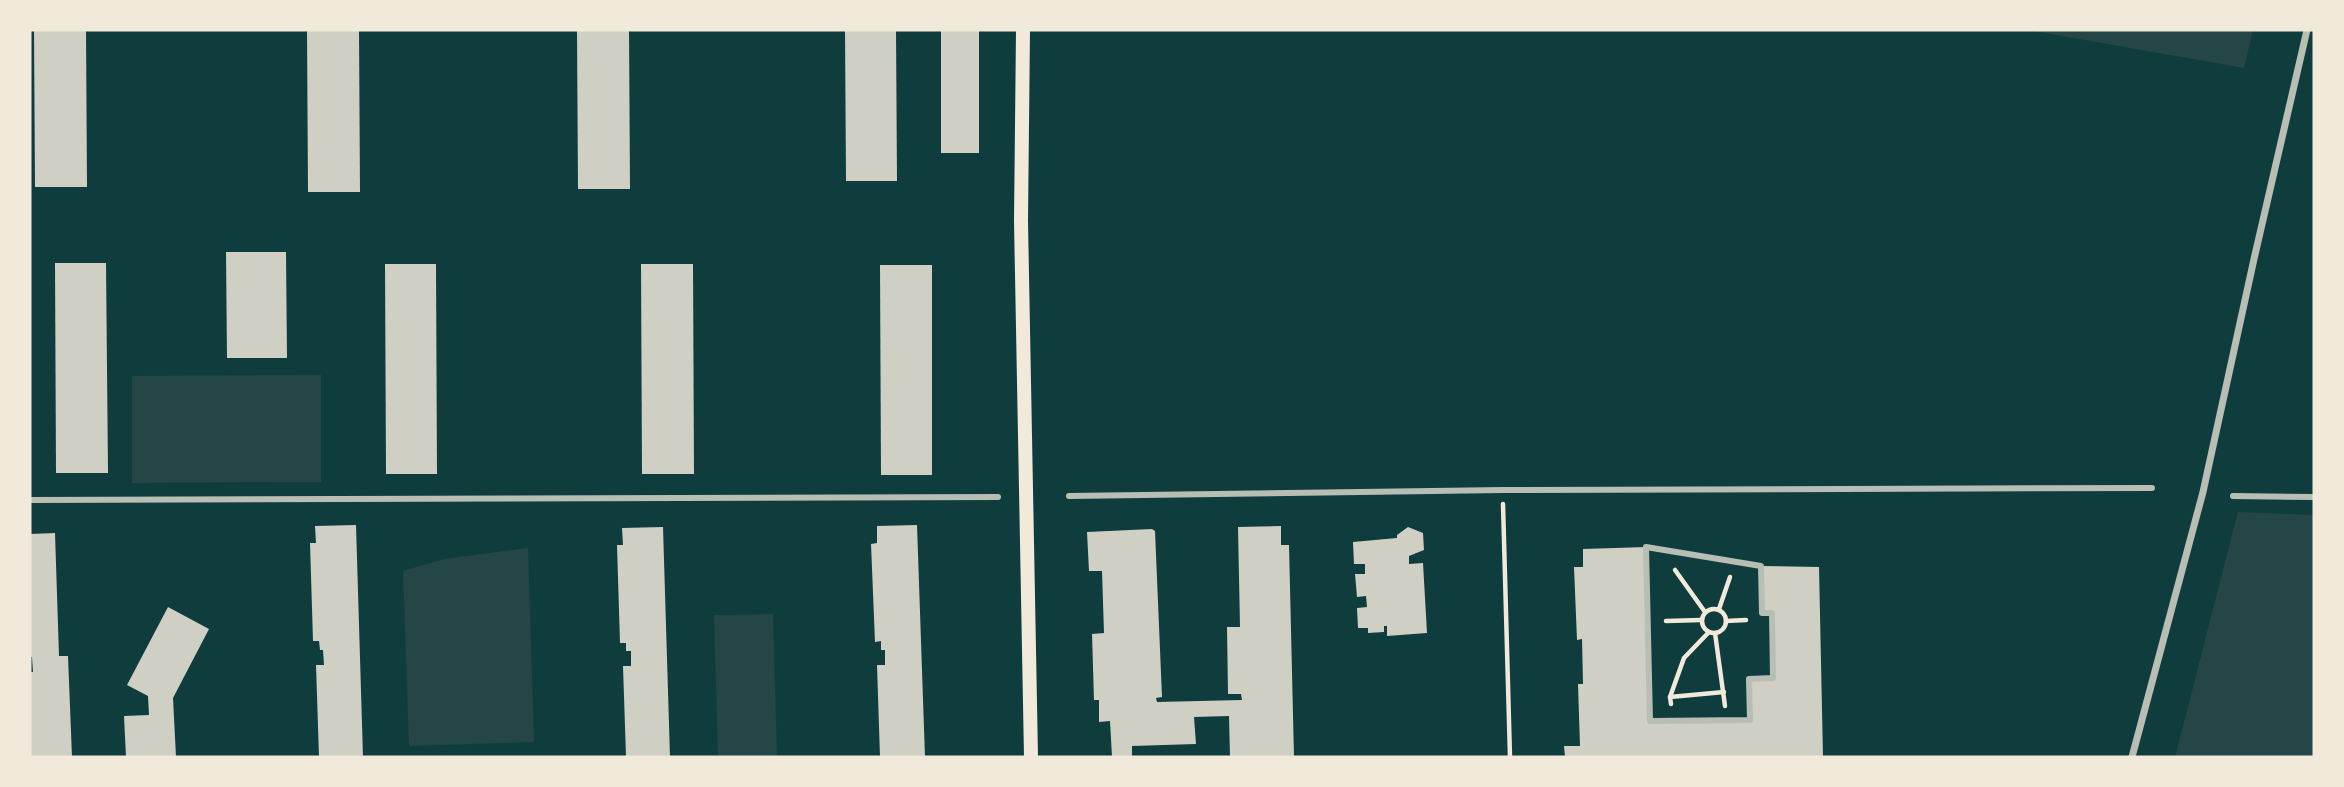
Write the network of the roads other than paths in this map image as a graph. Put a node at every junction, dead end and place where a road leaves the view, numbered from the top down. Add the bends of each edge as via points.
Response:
1 (1023, 30) edge
2 (2307, 30) edge
3 (2152, 488) dead end
4 (1069, 496) dead end
5 (2233, 496) dead end
6 (998, 497) dead end
7 (2314, 497) edge
8 (30, 500) edge
9 (1726, 721) joint
10 (1031, 757) edge
11 (2132, 757) edge

1 - 10 main road via 1021,221
2 - 11 street via 2203,492
3 - 4 street
5 - 7 street
6 - 8 street
9 - 9 street via 1650,721 1646,547 1761,566 1762,613 1772,613 1773,678 1749,679 1750,720

